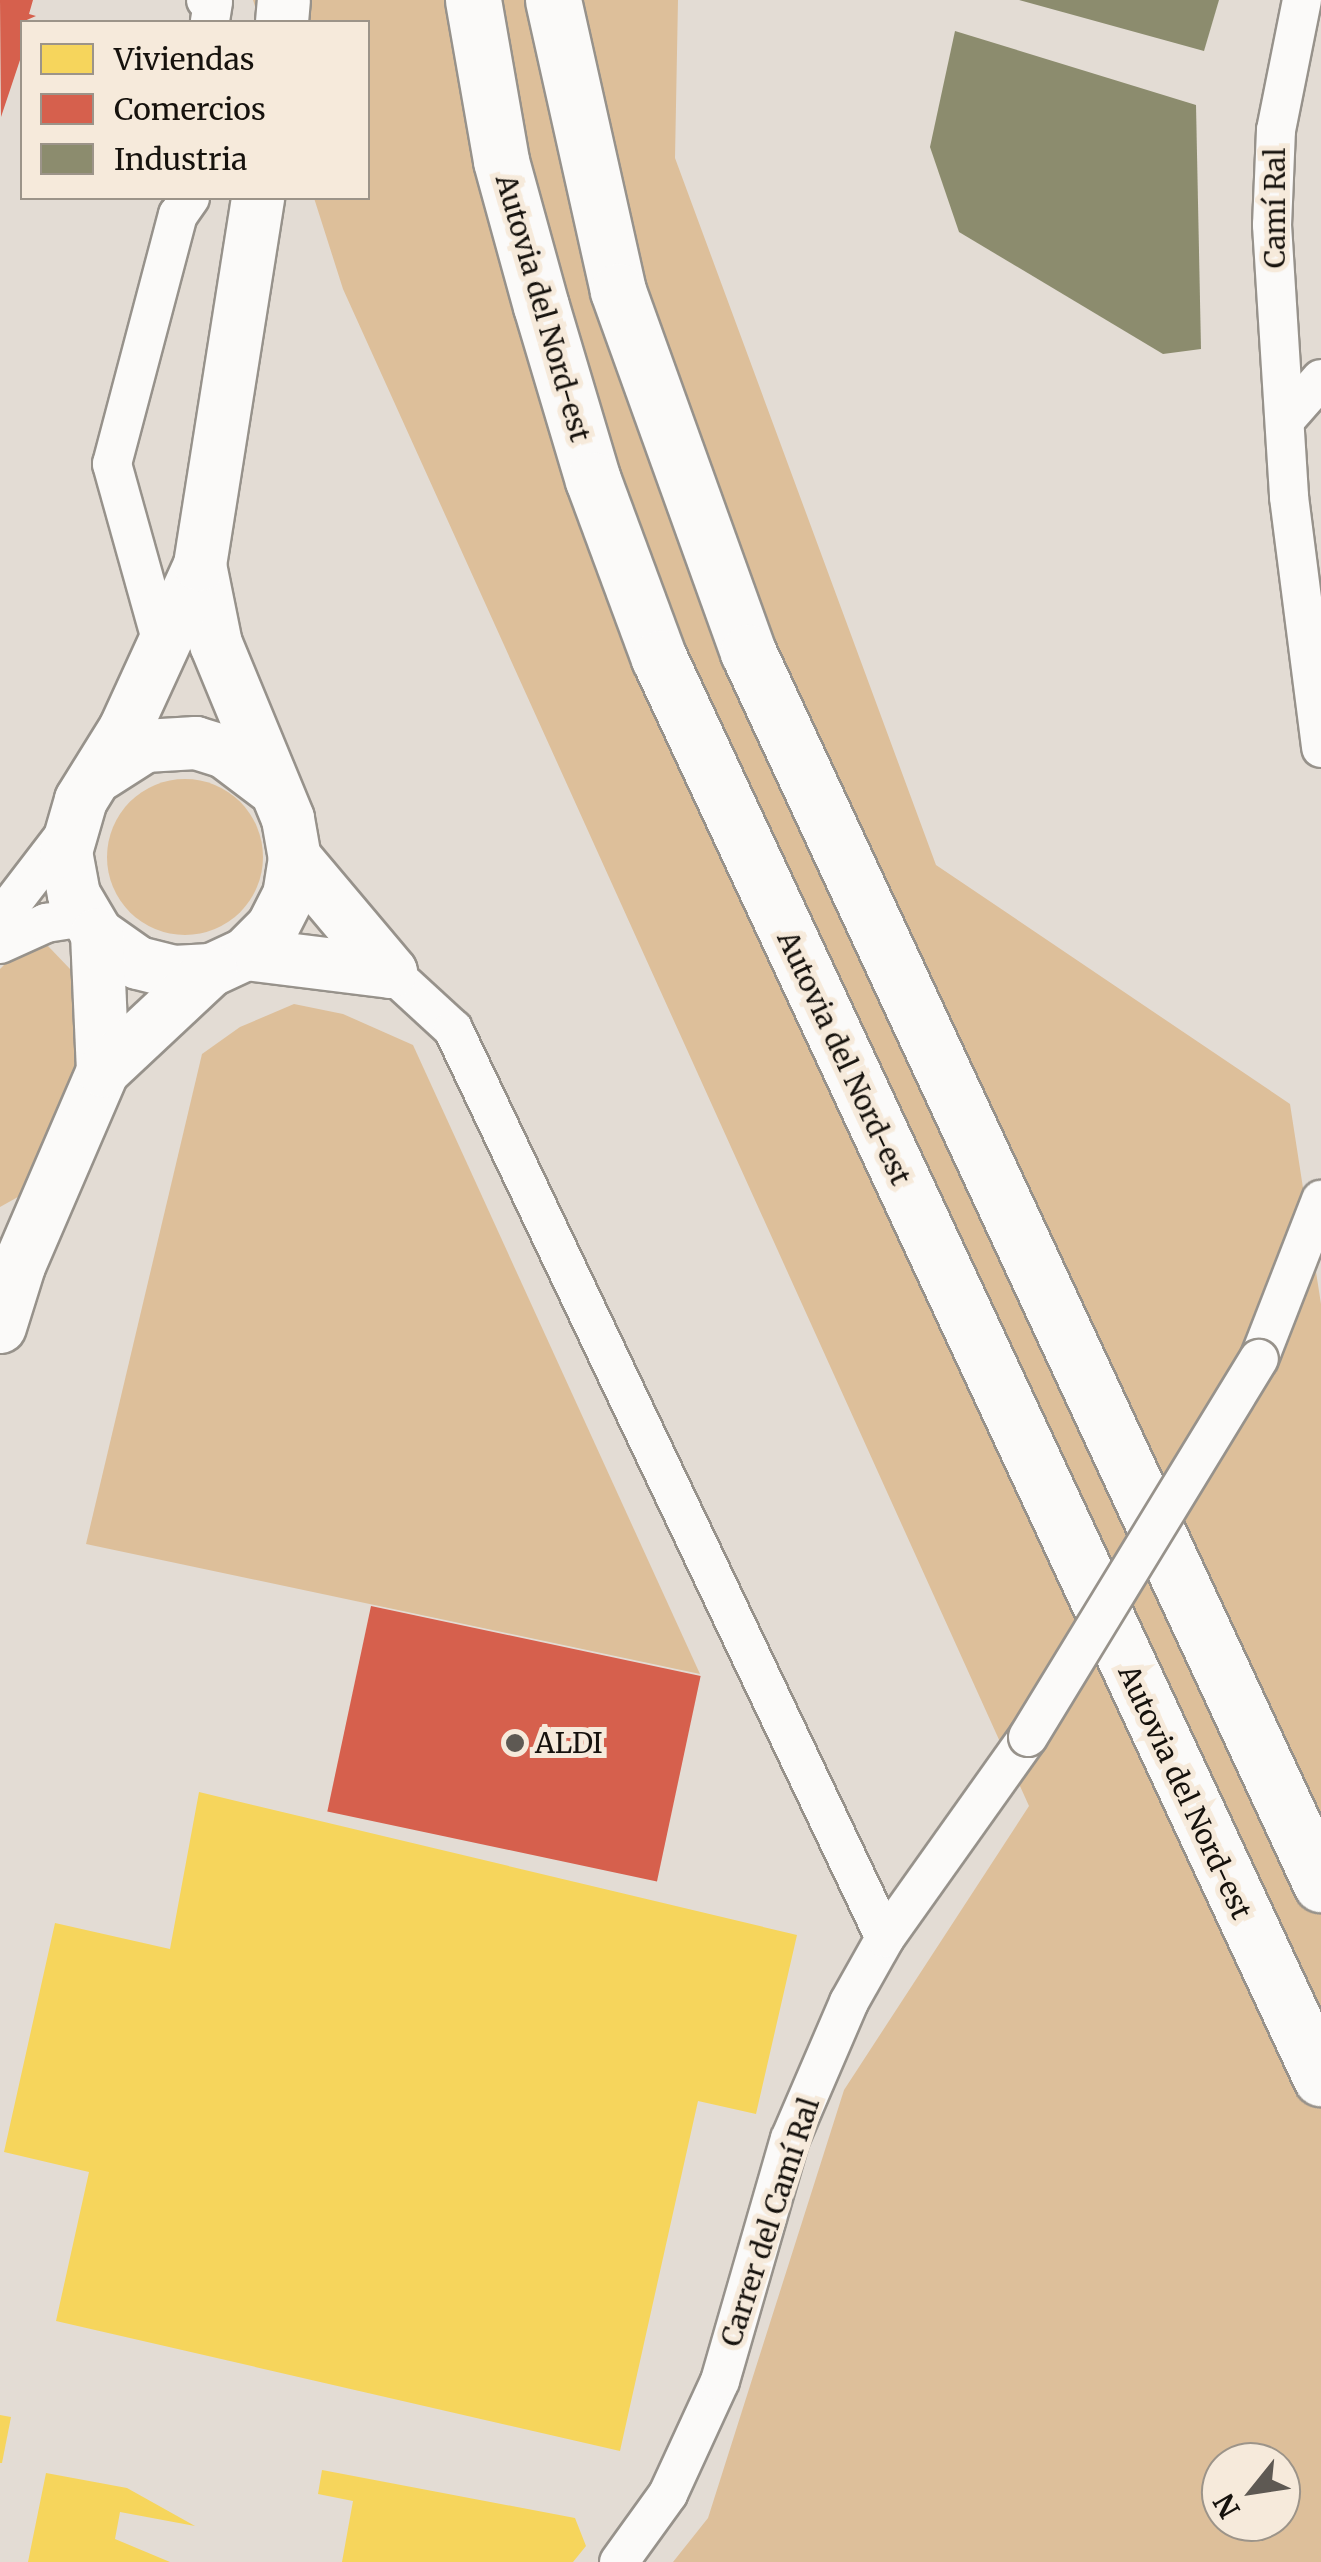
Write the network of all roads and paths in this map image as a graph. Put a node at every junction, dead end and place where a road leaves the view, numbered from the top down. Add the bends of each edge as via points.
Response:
1 (206, 0) edge
2 (472, 0) edge
3 (553, 0) edge
4 (1302, 0) edge
5 (210, 20) edge
6 (258, 200) edge
7 (183, 203) edge
8 (1321, 380) edge
9 (1303, 424) edge
10 (200, 564) junction
11 (162, 643) junction
12 (1321, 748) edge
13 (101, 774) junction
14 (270, 786) junction
15 (69, 829) junction
16 (295, 858) junction
17 (0, 919) edge
18 (90, 926) junction
19 (0, 944) edge
20 (228, 962) junction
21 (391, 972) junction
22 (104, 1071) junction
23 (1321, 1200) edge
24 (10, 1273) edge
25 (0, 1327) edge
26 (1321, 1884) edge
27 (885, 1938) junction
28 (1321, 2078) edge
29 (619, 2562) edge

1 - 5 street via 213,2
2 - 28 highway, Autovia del Nord-est via 500,161 593,480 658,658
3 - 26 highway via 618,291 748,652
4 - 9 street, Camí Ral via 1272,183
6 - 10 main road
7 - 11 street via 112,464
8 - 9 street
9 - 12 street, Camí Ral
10 - 11 main road
10 - 14 main road via 216,644
11 - 13 main road
13 - 14 main road via 145,746 196,743 226,752
13 - 15 main road
14 - 16 main road via 288,820
15 - 17 street
15 - 18 main road via 68,874
16 - 20 main road via 289,895 272,928
16 - 21 main road
18 - 19 street via 46,924
18 - 20 main road via 138,963 174,972
18 - 22 main road
20 - 21 main road
20 - 22 main road
21 - 27 street via 453,1029
22 - 24 main road
23 - 27 street, Carrer del Camí Ral, bridge via 1259,1358 1028,1737
24 - 25 main road
27 - 29 street, Carrer del Camí Ral via 849,2002 790,2139 720,2381 668,2494

